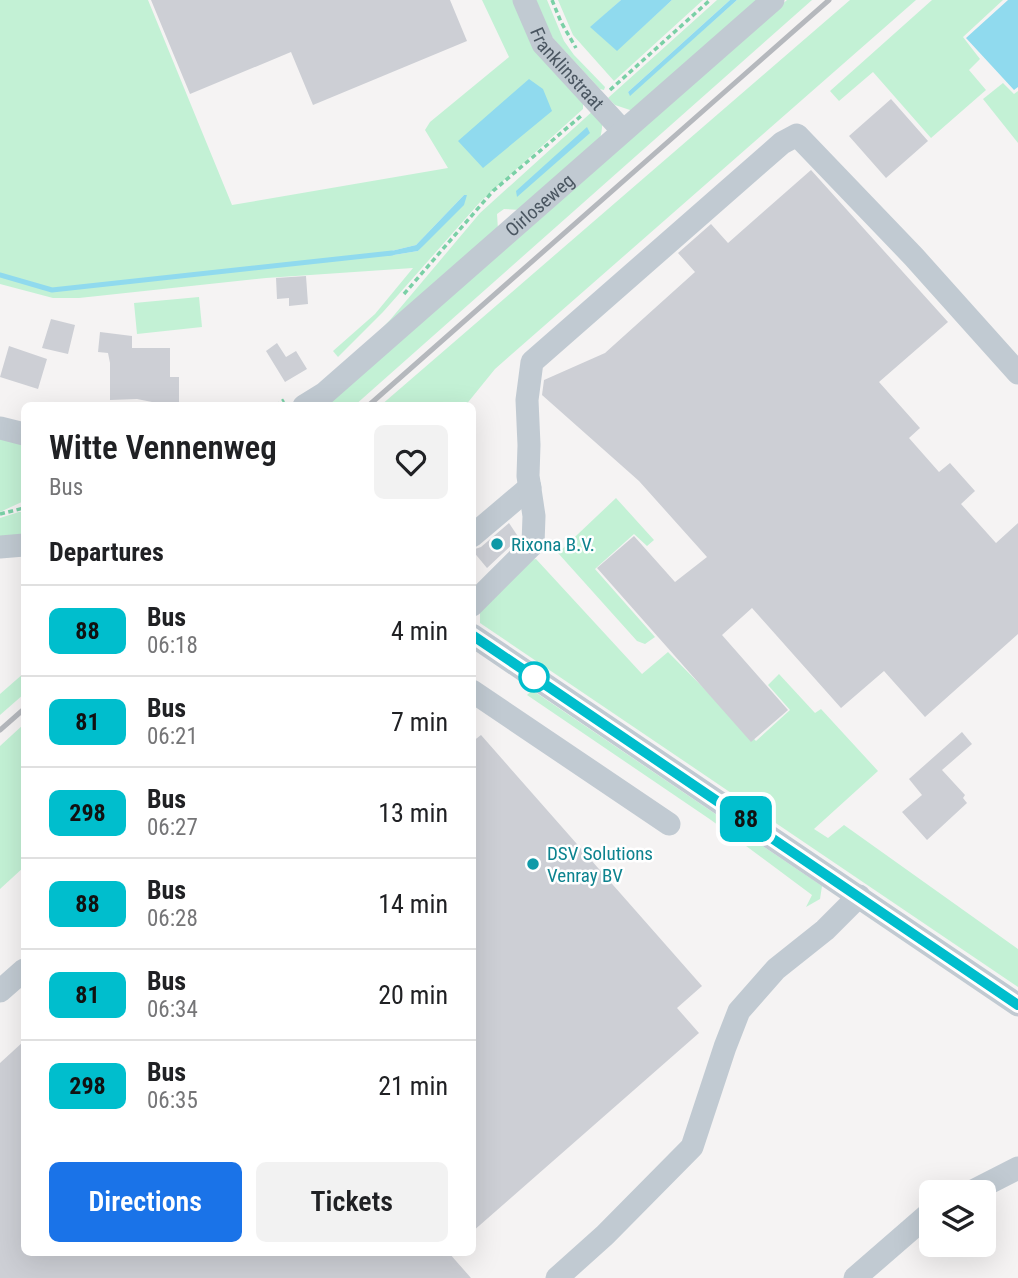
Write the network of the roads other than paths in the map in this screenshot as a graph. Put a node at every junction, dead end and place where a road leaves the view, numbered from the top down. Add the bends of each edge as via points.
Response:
1 (524, 0) edge
2 (773, 0) edge
3 (623, 131) junction
4 (1018, 373) edge
5 (295, 402) edge
6 (0, 428) edge
7 (21, 432) edge
8 (530, 487) junction
9 (476, 533) edge
10 (21, 545) edge
11 (0, 547) edge
12 (476, 600) edge
13 (476, 638) edge
14 (476, 694) edge
15 (669, 824) dead end
16 (859, 896) junction
17 (21, 973) edge
18 (0, 991) edge
19 (1018, 1005) edge
20 (1018, 1168) edge
21 (994, 1180) edge
22 (919, 1222) edge
23 (557, 1278) edge
24 (855, 1278) edge

1 - 3 street, Franklinstraat via 542,44 605,90
2 - 3 street, Oirloseweg
3 - 5 street, Oirloseweg via 326,393
4 - 8 street via 797,135 782,143 532,362 527,400
6 - 7 street
8 - 9 street
8 - 12 street via 533,544
10 - 11 street
13 - 16 street
14 - 15 street
16 - 19 street
16 - 23 street via 776,969 740,1011 692,1147
17 - 18 street
20 - 21 street
22 - 24 street

